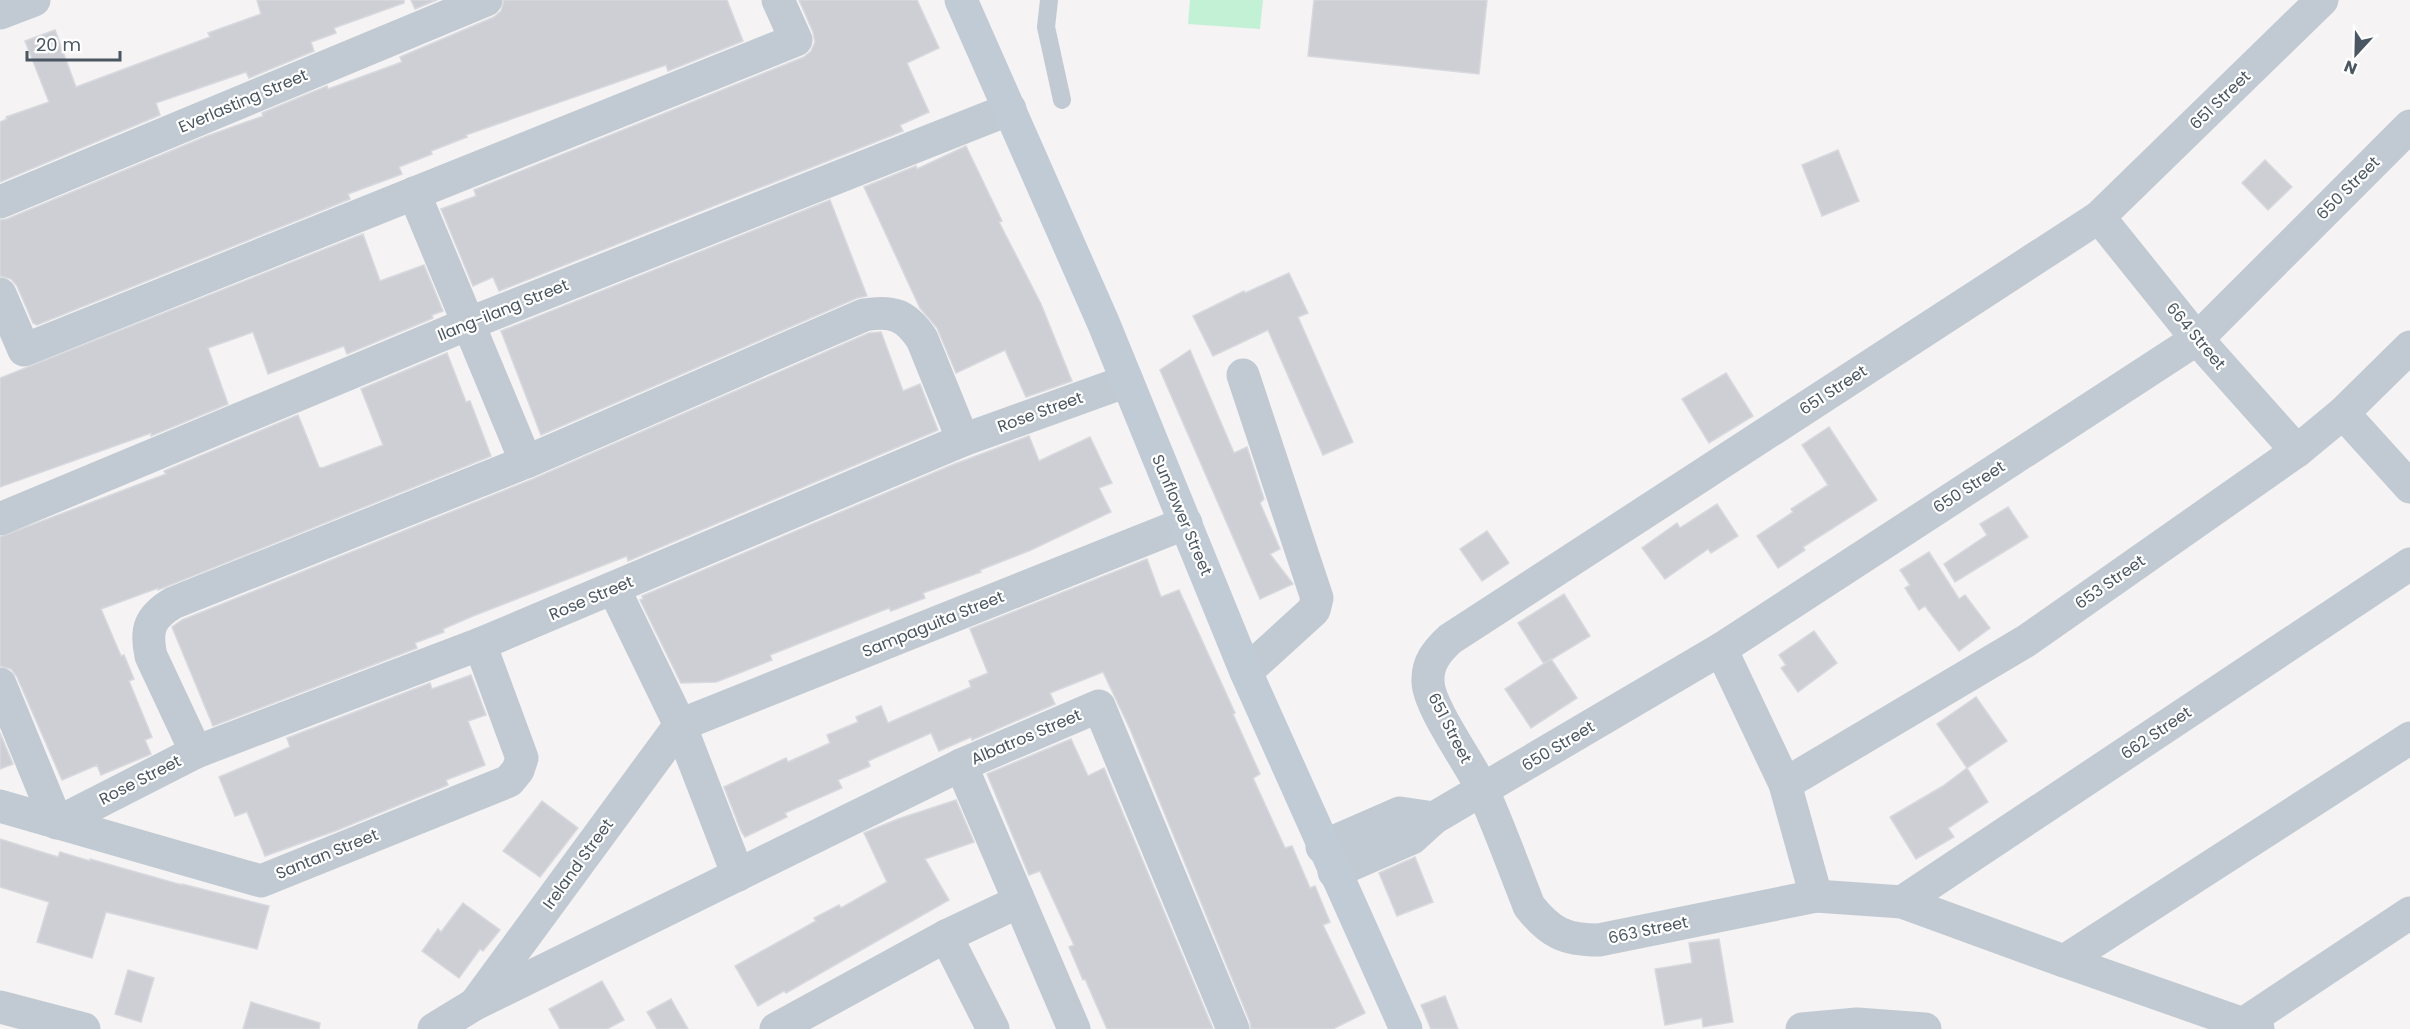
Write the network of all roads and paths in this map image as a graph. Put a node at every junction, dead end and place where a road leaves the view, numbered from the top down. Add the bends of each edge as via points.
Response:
1 (34, 0) edge
2 (486, 0) edge
3 (778, 0) edge
4 (961, 0) edge
5 (1050, 0) edge
6 (2322, 0) edge
7 (0, 13) edge
8 (1062, 100) dead end
9 (1010, 109) junction
10 (2410, 126) edge
11 (414, 193) junction
12 (0, 202) edge
13 (2099, 217) junction
14 (0, 294) edge
15 (470, 323) junction
16 (2197, 339) junction
17 (2410, 347) edge
18 (1243, 375) dead end
19 (1128, 381) junction
20 (2343, 413) junction
21 (963, 440) junction
22 (2297, 451) junction
23 (526, 462) junction
24 (2410, 487) edge
25 (0, 519) edge
26 (1186, 524) junction
27 (2410, 564) edge
28 (614, 588) junction
29 (480, 644) junction
30 (1721, 649) junction
31 (1246, 672) junction
32 (0, 684) edge
33 (680, 725) junction
34 (2410, 738) edge
35 (196, 752) junction
36 (962, 765) junction
37 (1785, 784) junction
38 (1483, 790) junction
39 (0, 806) edge
40 (57, 823) junction
41 (1328, 859) junction
42 (738, 875) junction
43 (1816, 896) junction
44 (1018, 902) junction
45 (1902, 902) junction
46 (2410, 913) edge
47 (946, 936) junction
48 (2064, 961) junction
49 (475, 1004) junction
50 (0, 1007) edge
51 (1858, 1026) edge
52 (2251, 1026) edge
53 (84, 1029) edge
54 (434, 1029) edge
55 (776, 1029) edge
56 (993, 1029) edge
57 (1074, 1029) edge
58 (1233, 1029) edge
59 (1406, 1029) edge
60 (1802, 1029) edge
61 (1925, 1029) edge

1 - 7 street
2 - 12 street, Everlasting Street
3 - 11 street via 796,40
4 - 9 main road, Sunflower Street
5 - 8 lane via 1046,27
6 - 13 street, 651 Street
9 - 15 street, Ilang-ilang Street
9 - 19 main road, Sunflower Street
10 - 16 street, 650 Street
11 - 14 street via 24,350
11 - 15 street
13 - 16 street, 664 Street
13 - 38 street, 651 Street via 1437,651 1429,666 1432,700
15 - 23 street
15 - 25 street, Ilang-ilang Street
16 - 22 street, 664 Street
16 - 30 street, 650 Street
17 - 20 street, 653 Street
18 - 31 street via 1317,598 1314,610
19 - 21 street, Rose Street
19 - 26 main road, Sunflower Street
20 - 22 street, 653 Street
20 - 24 street
21 - 23 street via 922,339 898,315 881,312 864,315
21 - 28 street, Rose Street
22 - 37 street, 653 Street via 2026,641
23 - 35 street via 160,611 147,640 151,656
26 - 31 main road, Sunflower Street
26 - 33 street, Sampaguita Street
27 - 45 street, 662 Street
28 - 29 street, Rose Street
28 - 33 street
29 - 35 street, Rose Street
29 - 40 street, Santan Street via 522,758 509,781 261,881
30 - 37 street
30 - 38 street, 650 Street
31 - 41 main road, Sunflower Street
32 - 40 street
33 - 42 street
33 - 49 street, Ireland Street
34 - 48 street
35 - 40 street, Rose Street
36 - 42 street
36 - 44 street, Albatros Street
36 - 58 street, Albatros Street via 1100,706
37 - 43 street
38 - 41 street, 650 Street via 1434,818 1412,838
38 - 43 street, 663 Street via 1529,906 1559,934 1578,940 1599,940
39 - 40 street, Santan Street
41 - 59 main road, Sunflower Street
42 - 49 street
43 - 45 street, 663 Street
44 - 47 street
44 - 57 street, Albatros Street
45 - 48 street, 663 Street
46 - 52 street
47 - 55 street
47 - 56 street
48 - 52 street, 663 Street
49 - 54 street
50 - 53 street
51 - 60 street
51 - 61 street

